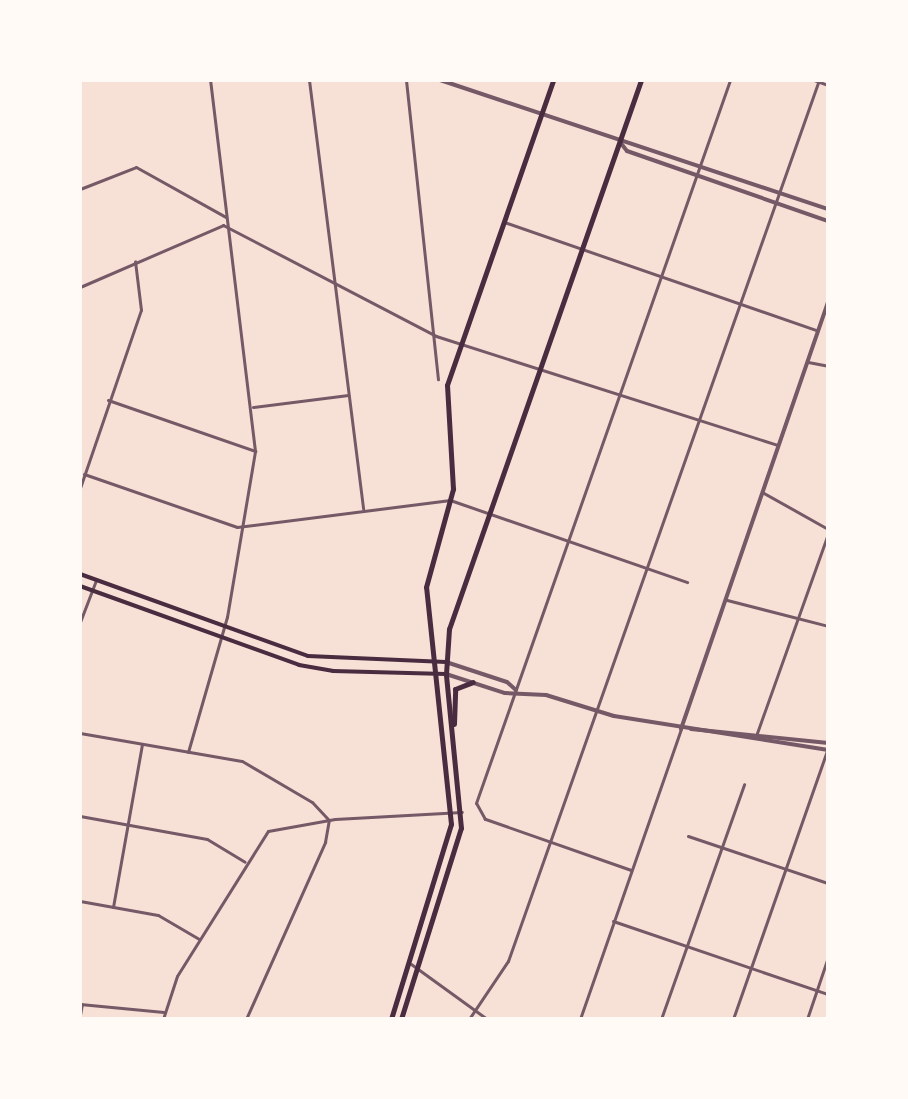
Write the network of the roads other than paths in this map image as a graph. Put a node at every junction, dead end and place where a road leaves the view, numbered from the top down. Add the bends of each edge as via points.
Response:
1 (210, 80) edge
2 (309, 80) edge
3 (406, 80) edge
4 (440, 80) edge
5 (553, 80) edge
6 (641, 80) edge
7 (730, 80) edge
8 (817, 80) edge
9 (457, 83) edge
10 (828, 85) edge
11 (540, 114) junction
12 (620, 142) junction
13 (700, 164) junction
14 (697, 175) junction
15 (80, 189) edge
16 (779, 193) junction
17 (776, 202) junction
18 (828, 209) edge
19 (226, 217) junction
20 (503, 221) junction
21 (828, 221) edge
22 (228, 227) junction
23 (582, 248) junction
24 (135, 261) junction
25 (661, 277) junction
26 (335, 285) junction
27 (80, 287) edge
28 (828, 303) edge
29 (740, 304) junction
30 (818, 331) junction
31 (436, 336) junction
32 (459, 344) junction
33 (807, 362) junction
34 (828, 366) edge
35 (541, 371) junction
36 (438, 379) dead end
37 (348, 395) junction
38 (619, 395) junction
39 (108, 400) junction
40 (251, 407) junction
41 (699, 421) junction
42 (778, 445) junction
43 (255, 451) junction
44 (84, 474) junction
45 (80, 488) edge
46 (762, 492) junction
47 (450, 500) junction
48 (363, 509) junction
49 (489, 514) junction
50 (242, 527) junction
51 (828, 529) edge
52 (828, 534) edge
53 (568, 542) junction
54 (647, 570) junction
55 (80, 574) edge
56 (96, 580) junction
57 (687, 582) dead end
58 (80, 586) edge
59 (92, 590) junction
60 (725, 599) junction
61 (799, 619) junction
62 (80, 622) edge
63 (828, 626) edge
64 (225, 627) junction
65 (221, 637) junction
66 (434, 660) junction
67 (446, 662) junction
68 (435, 671) junction
69 (446, 674) junction
70 (473, 682) junction
71 (516, 690) junction
72 (597, 712) junction
73 (452, 728) junction
74 (681, 729) junction
75 (80, 733) edge
76 (757, 733) junction
77 (828, 743) edge
78 (142, 745) junction
79 (827, 750) edge
80 (188, 752) junction
81 (744, 784) dead end
82 (451, 812) junction
83 (462, 812) junction
84 (80, 816) edge
85 (329, 820) junction
86 (128, 825) junction
87 (688, 836) dead end
88 (551, 842) junction
89 (721, 847) junction
90 (245, 862) junction
91 (784, 869) junction
92 (631, 870) junction
93 (828, 883) edge
94 (80, 901) edge
95 (113, 907) junction
96 (613, 921) junction
97 (199, 939) junction
98 (686, 946) junction
99 (828, 957) edge
100 (411, 964) junction
101 (750, 968) junction
102 (420, 970) junction
103 (816, 990) junction
104 (828, 994) edge
105 (81, 1004) edge
106 (475, 1010) junction
107 (164, 1012) junction
108 (80, 1015) edge
109 (163, 1019) edge
110 (246, 1019) edge
111 (391, 1019) edge
112 (401, 1019) edge
113 (469, 1019) edge
114 (487, 1019) edge
115 (580, 1019) edge
116 (661, 1019) edge
117 (733, 1019) edge
118 (807, 1019) edge

1 - 19 street
2 - 26 street
3 - 31 street
4 - 9 street
5 - 11 main road
6 - 12 main road
7 - 13 street
8 - 10 street
8 - 16 street
9 - 11 street
11 - 12 street
11 - 20 main road
12 - 13 street via 628,139
12 - 14 street via 627,151
12 - 23 main road
13 - 14 street
13 - 16 street
14 - 17 street
14 - 25 street
15 - 19 street via 136,167
16 - 17 street
16 - 18 street
17 - 21 street
17 - 29 street
19 - 22 street
20 - 23 street
20 - 32 main road
22 - 24 street via 215,225
22 - 26 street
22 - 40 street
23 - 25 street
23 - 35 main road
24 - 27 street
24 - 39 street via 141,310
25 - 29 street
25 - 38 street
26 - 31 street
26 - 37 street
28 - 30 street
29 - 30 street
29 - 41 street
30 - 33 street
31 - 32 street
31 - 36 street
32 - 35 street
32 - 47 main road via 445,400 453,473
33 - 34 street
33 - 42 street
35 - 38 street
35 - 49 main road
37 - 40 street
37 - 48 street
38 - 41 street
38 - 53 street
39 - 43 street
39 - 44 street
40 - 43 street
41 - 42 street
41 - 54 street
42 - 46 street
43 - 50 street
44 - 45 street
44 - 50 street
46 - 51 street
46 - 60 street
47 - 48 street
47 - 49 street
47 - 66 main road via 426,587
48 - 50 street
49 - 53 street
49 - 67 main road via 449,629
50 - 64 street
52 - 61 street
53 - 54 street
53 - 71 street
54 - 57 street
54 - 72 street
55 - 56 main road
56 - 59 street
56 - 64 main road
58 - 59 main road
59 - 62 street
59 - 65 main road
60 - 61 street
60 - 74 street
61 - 63 street
61 - 76 street
64 - 65 street
64 - 66 main road via 326,659
65 - 68 main road via 319,669
65 - 80 street
66 - 67 main road
66 - 68 main road
67 - 69 main road
67 - 71 street via 507,682
68 - 69 main road
68 - 82 main road
69 - 70 street
69 - 73 main road
70 - 71 street via 505,693
70 - 73 main road via 455,689
71 - 72 street
71 - 88 street via 477,800 478,813
72 - 74 street
72 - 88 street
73 - 83 main road
74 - 76 street
74 - 79 street
74 - 92 street
75 - 78 street
76 - 77 street
78 - 80 street
78 - 86 street
79 - 91 street
80 - 85 street via 242,761 312,802
81 - 89 street
82 - 83 street
82 - 85 street
82 - 100 main road via 447,850
83 - 102 main road via 459,842
84 - 86 street
85 - 90 street via 268,831
85 - 110 street via 325,842
86 - 90 street via 207,839
86 - 95 street
87 - 89 street
88 - 92 street
88 - 106 street via 508,961
89 - 91 street
89 - 98 street
90 - 97 street
91 - 93 street
91 - 101 street
92 - 96 street
94 - 95 street
95 - 97 street via 162,916
96 - 98 street
96 - 115 street
97 - 107 street via 171,987
98 - 101 street
98 - 116 street
99 - 103 street
100 - 102 street
100 - 111 main road
101 - 103 street
101 - 117 street
102 - 106 street
102 - 112 main road
103 - 104 street
103 - 118 street
105 - 107 street
105 - 108 street
106 - 113 street
106 - 114 street
107 - 109 street

